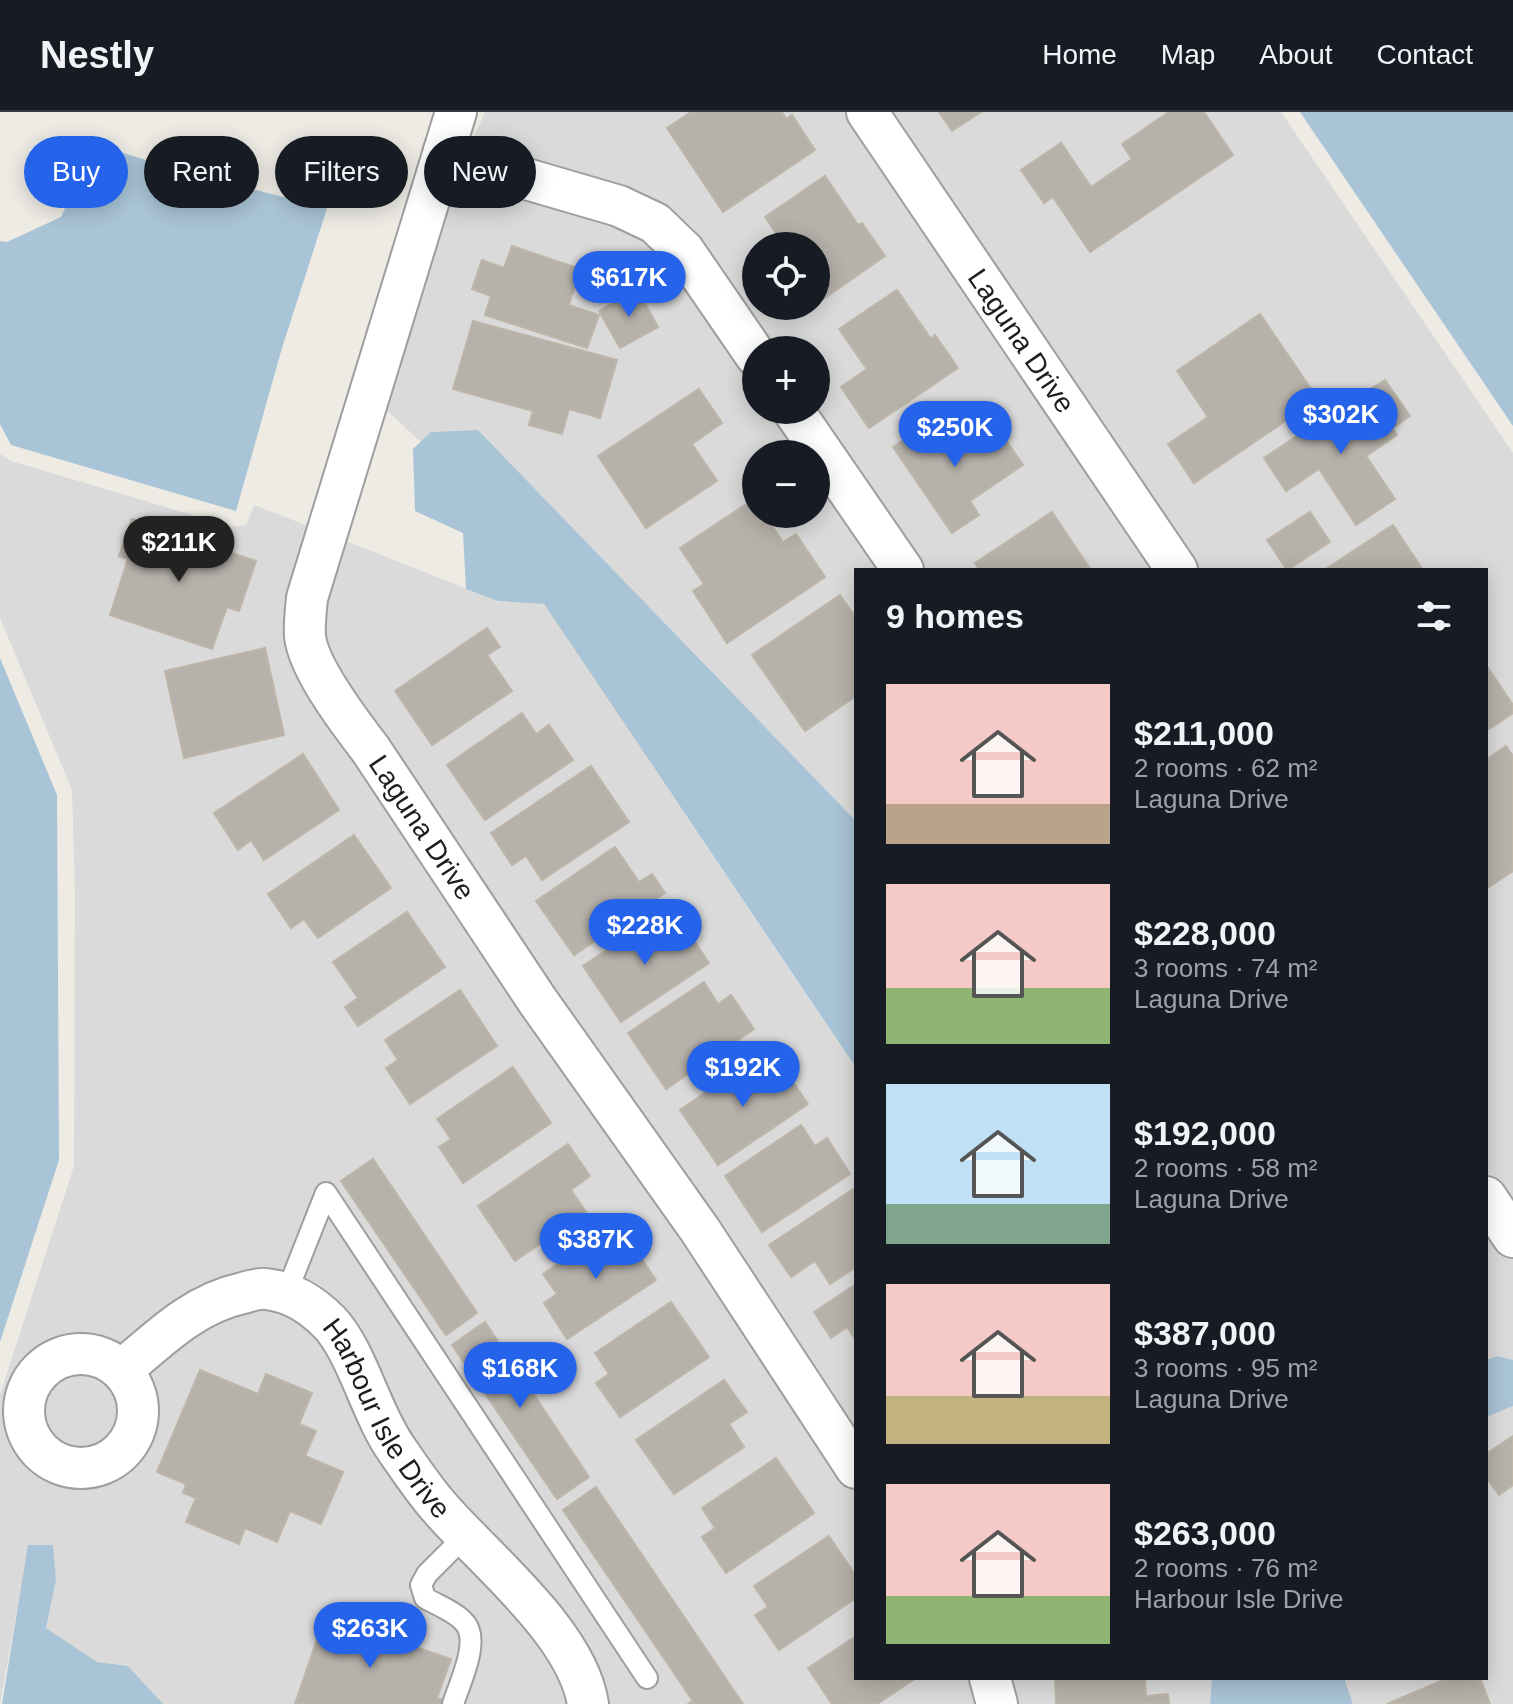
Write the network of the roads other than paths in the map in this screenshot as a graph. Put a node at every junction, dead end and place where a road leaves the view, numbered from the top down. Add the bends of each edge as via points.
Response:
1 (456, 112) edge
2 (867, 112) edge
3 (449, 136) edge
4 (536, 182) edge
5 (427, 208) edge
6 (742, 336) edge
7 (803, 424) edge
8 (902, 568) edge
9 (1176, 568) edge
10 (1488, 1200) edge
11 (1513, 1237) edge
12 (286, 1294) junction
13 (122, 1370) dead end
14 (854, 1465) edge
15 (466, 1535) junction
16 (647, 1678) dead end
17 (991, 1680) edge
18 (453, 1704) edge
19 (588, 1704) edge
20 (997, 1704) edge

1 - 3 street, Laguna Drive
2 - 9 street, Laguna Drive
4 - 6 street via 619,206 655,223 684,251
5 - 14 street, Laguna Drive via 307,598 305,639 346,719 700,1230
7 - 8 street
10 - 11 street
12 - 13 street, Harbour Isle Drive via 264,1288 192,1312
12 - 15 street, Harbour Isle Drive via 304,1299 332,1324 391,1442
12 - 16 lane via 326,1193
15 - 18 lane via 421,1585 425,1598 463,1620 470,1631 472,1643
15 - 19 street, Harbour Isle Drive via 547,1624 570,1657
17 - 20 street

